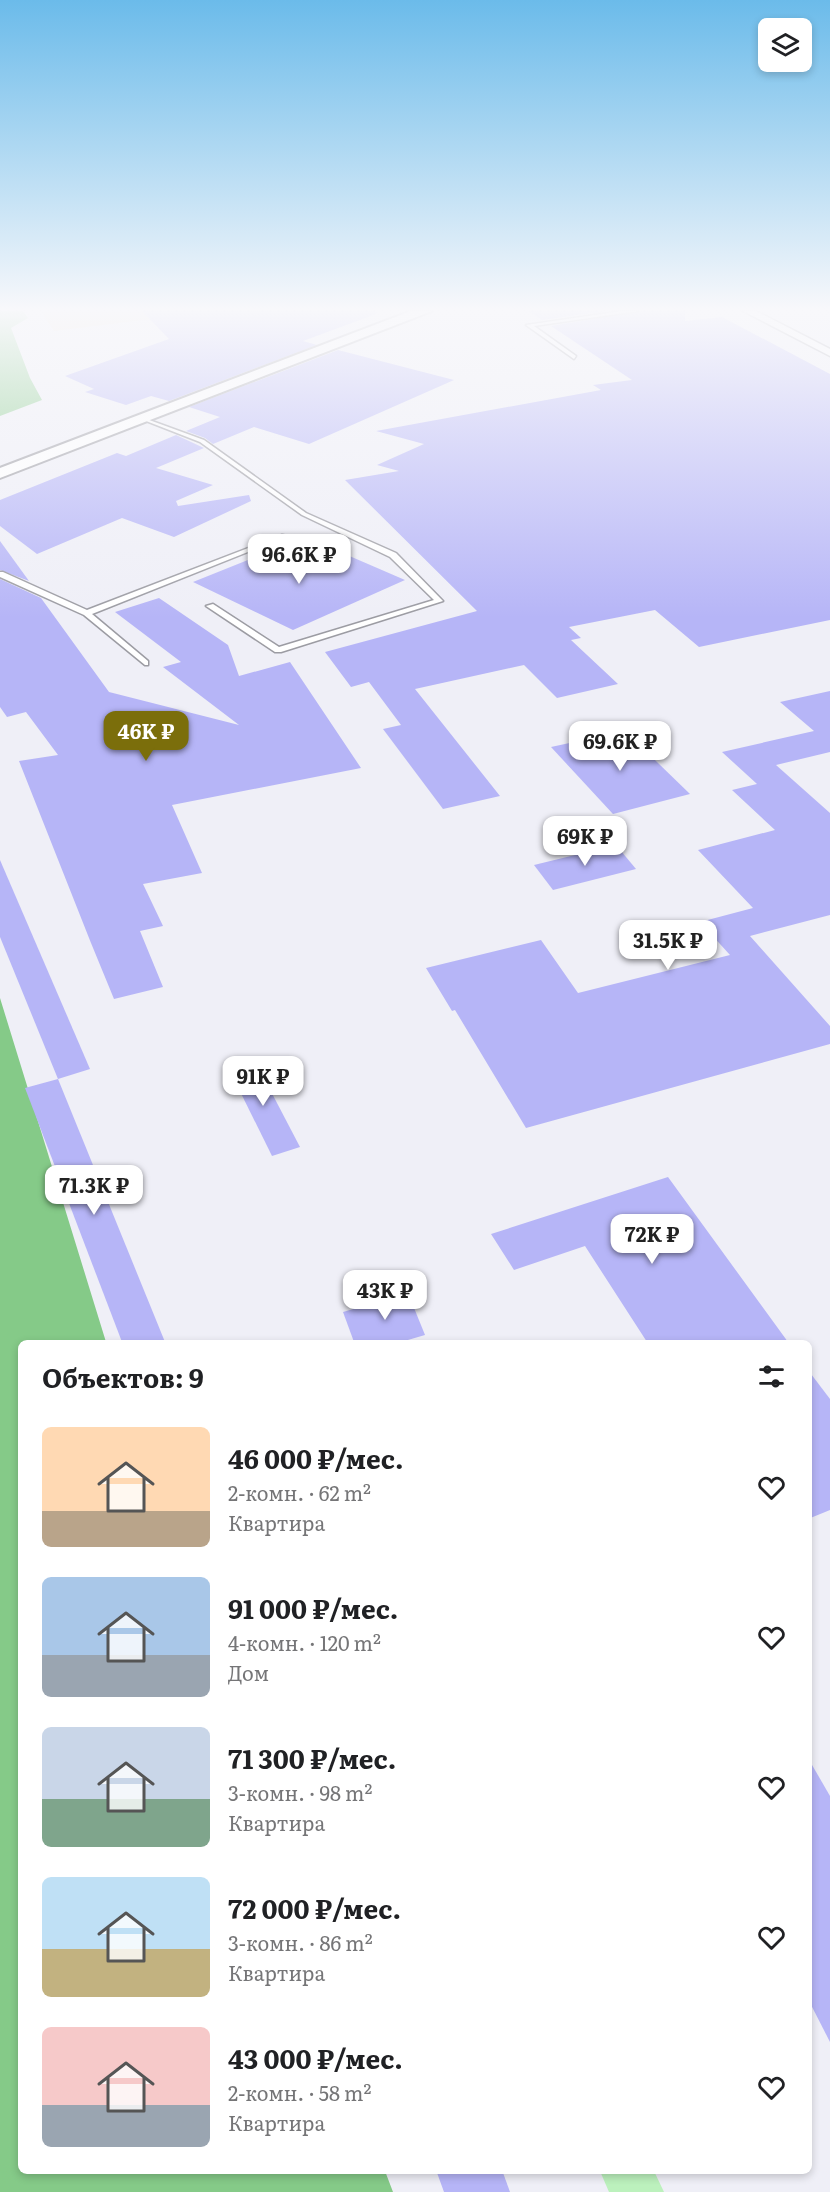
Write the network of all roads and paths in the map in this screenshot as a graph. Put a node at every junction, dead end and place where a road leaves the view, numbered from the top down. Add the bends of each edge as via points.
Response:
1 (155, 413) edge
2 (143, 418) junction
3 (0, 473) edge
4 (284, 536) dead end
5 (0, 574) edge
6 (210, 606) dead end
7 (87, 613) junction
8 (145, 663) dead end

1 - 2 street
2 - 3 street
2 - 6 lane via 202,441 303,514 393,555 439,601 278,650
4 - 7 lane
5 - 7 lane
7 - 8 lane

